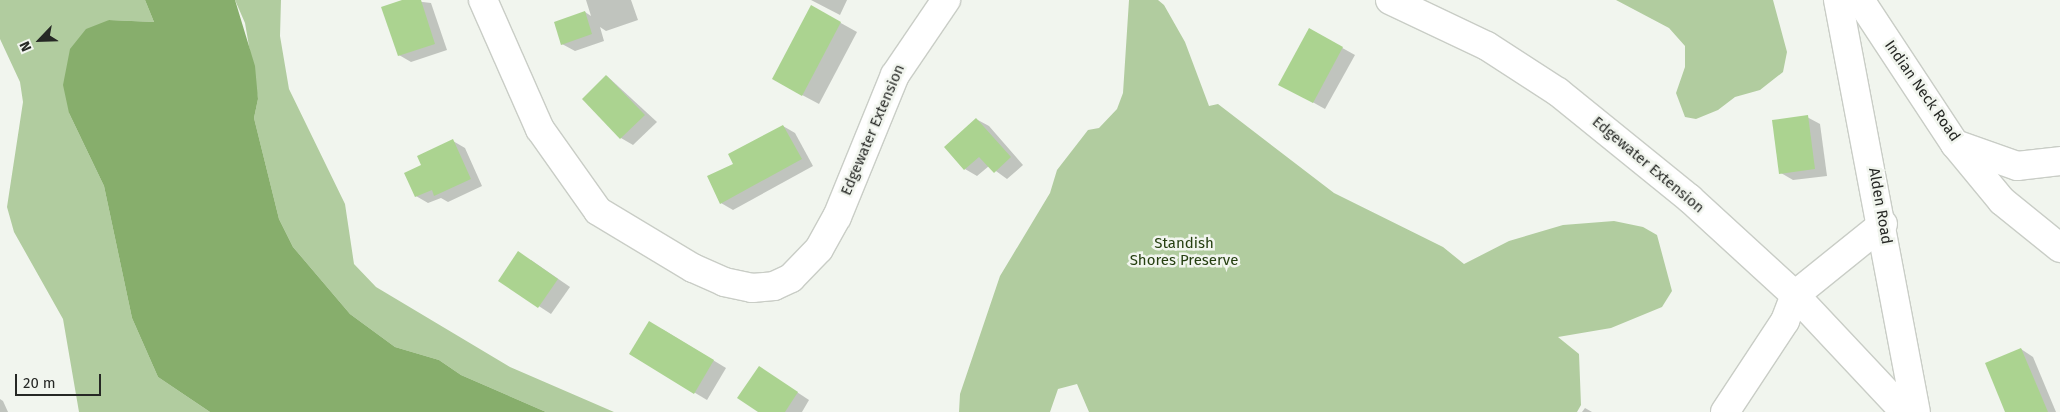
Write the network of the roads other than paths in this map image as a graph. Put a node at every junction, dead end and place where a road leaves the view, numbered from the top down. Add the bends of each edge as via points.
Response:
1 (483, 0) edge
2 (946, 0) edge
3 (1390, 0) edge
4 (1838, 0) edge
5 (1860, 0) edge
6 (1955, 144) junction
7 (2060, 162) edge
8 (1883, 224) junction
9 (2060, 248) edge
10 (1795, 294) junction
11 (1725, 412) edge
12 (1905, 412) edge
13 (1916, 412) edge

1 - 2 street, Edgewater Extension via 540,129 598,211 693,268 741,287 774,286 806,264 837,217 895,75
3 - 10 street, Edgewater Extension via 1487,46 1558,92 1689,198
4 - 8 street, Alden Road
5 - 6 street, Indian Neck Road
6 - 7 street, Indian Neck Road via 2017,166
6 - 9 street via 2002,200
8 - 10 street
8 - 13 street, Alden Road
10 - 11 street via 1785,321
10 - 12 street, Edgewater Extension

